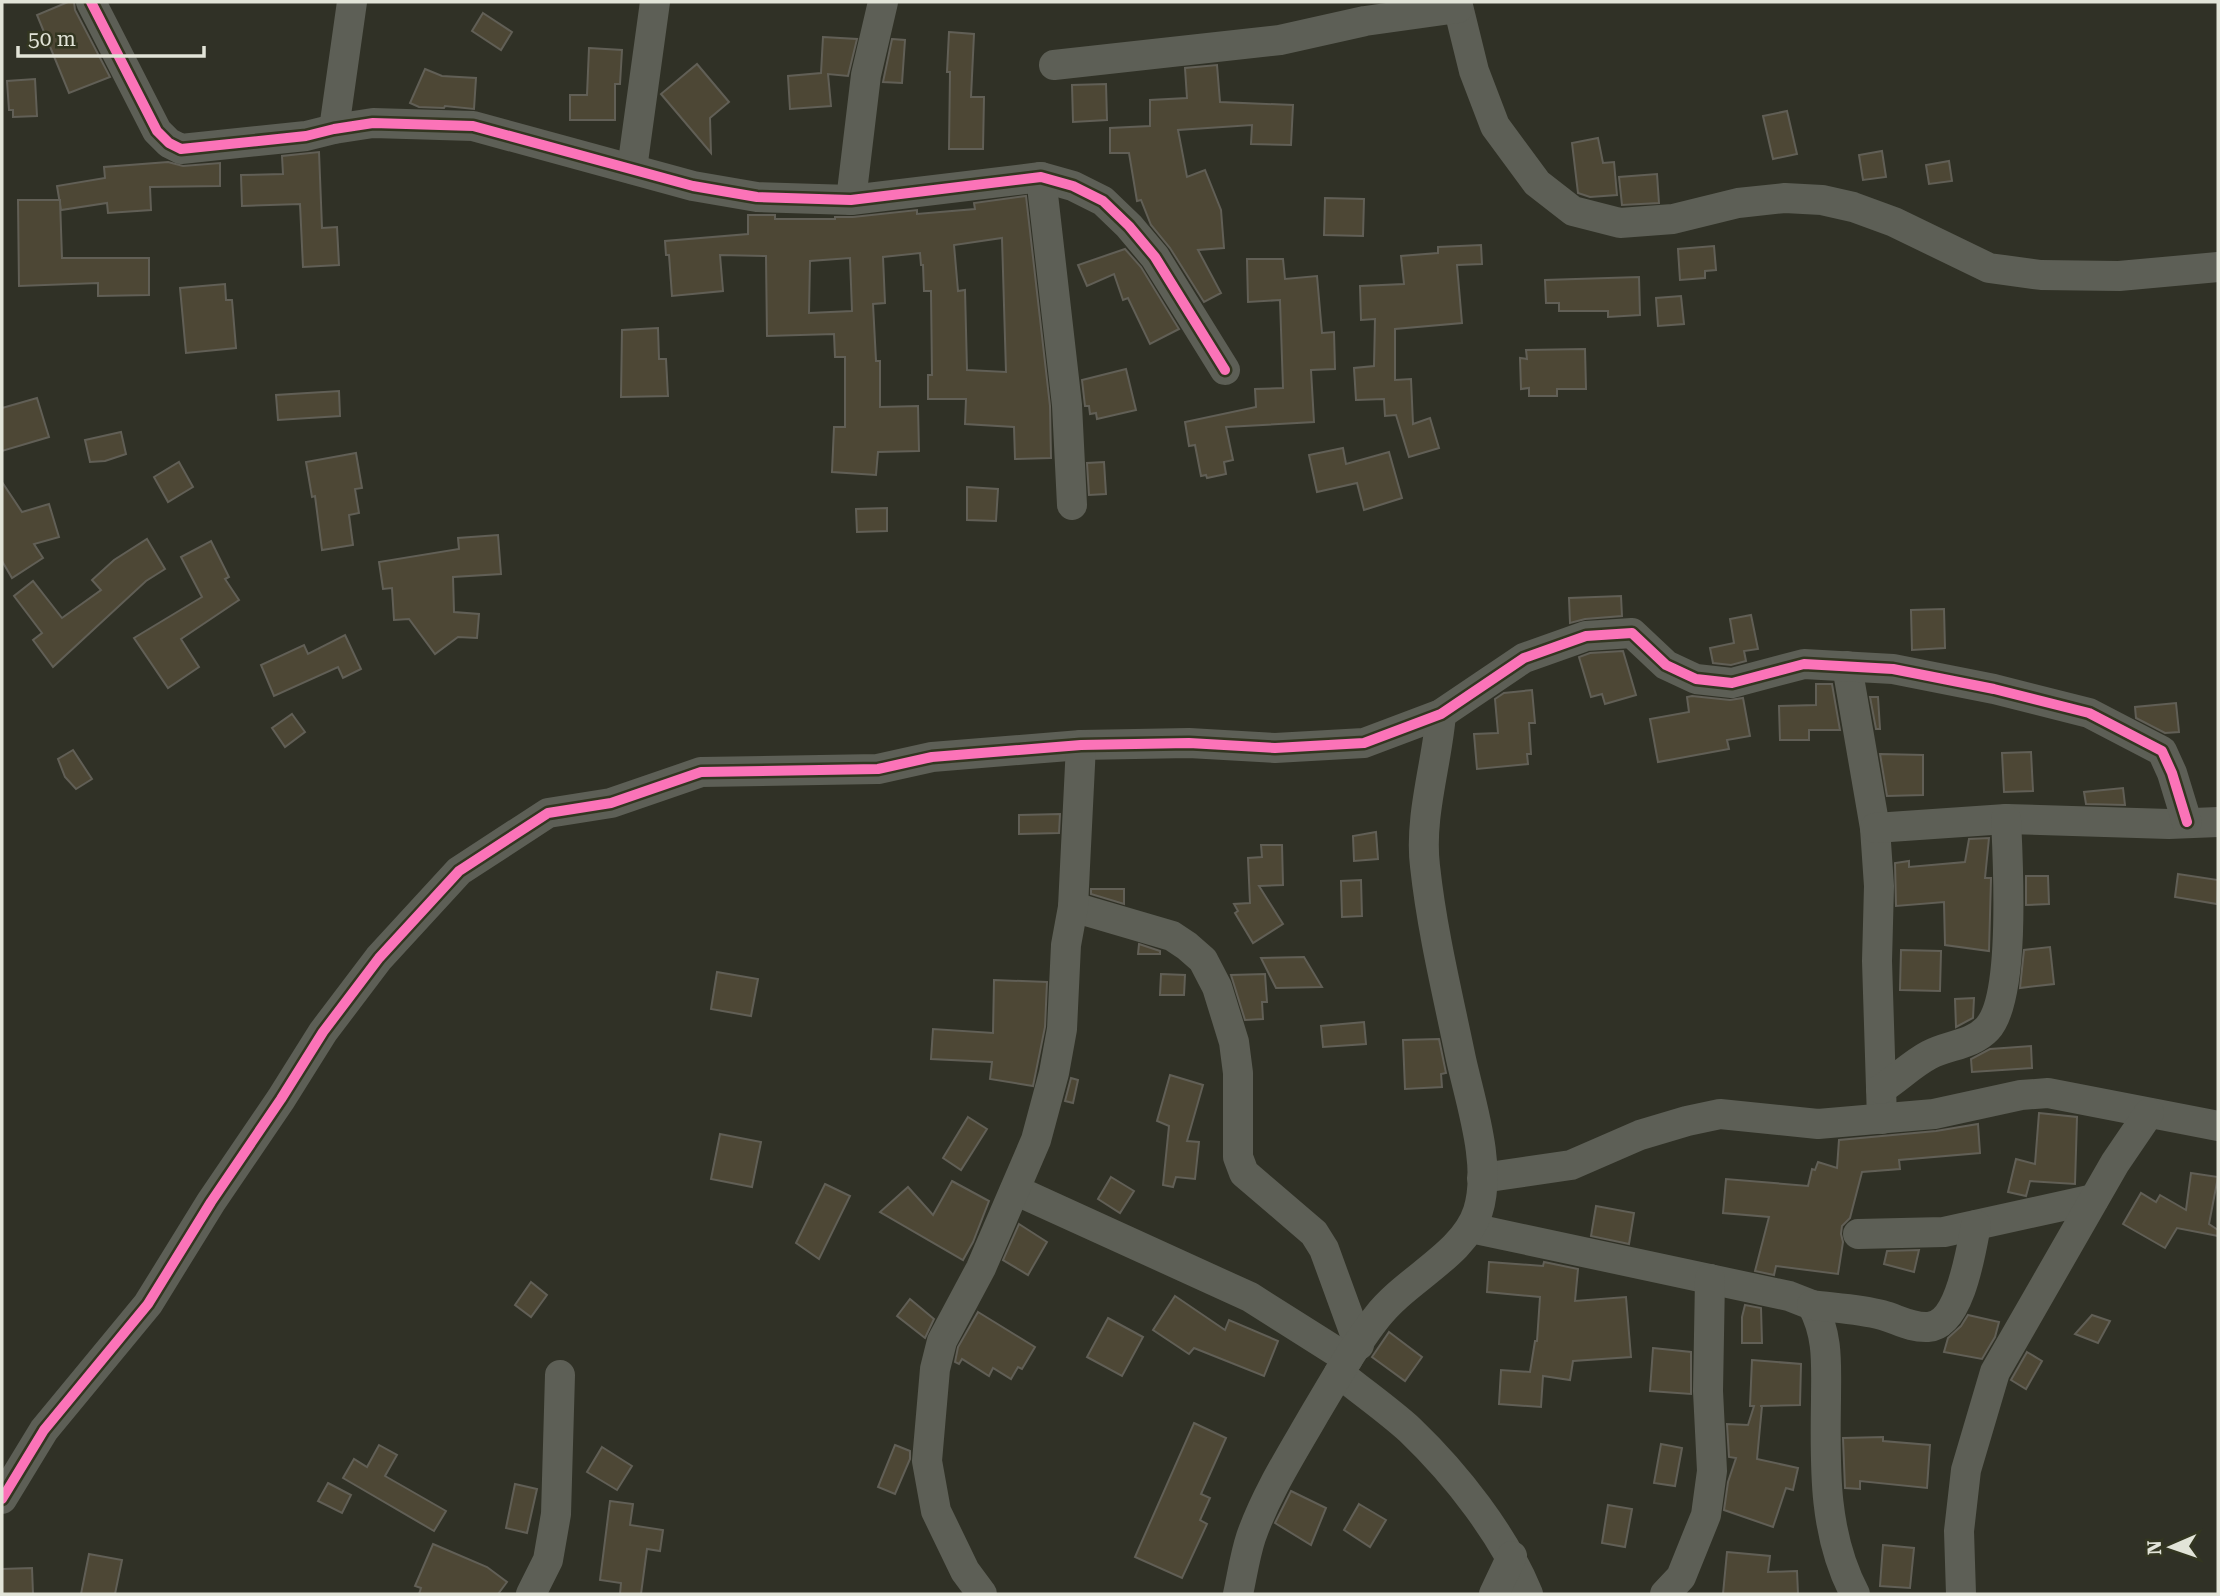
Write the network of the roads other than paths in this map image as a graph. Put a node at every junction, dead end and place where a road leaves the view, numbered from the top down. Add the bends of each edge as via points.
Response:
1 (91, 2) edge
2 (352, 2) edge
3 (655, 2) edge
4 (883, 2) edge
5 (1457, 5) edge
6 (1054, 65) dead end
7 (334, 129) junction
8 (632, 169) junction
9 (1041, 177) junction
10 (851, 200) junction
11 (2218, 267) edge
12 (1225, 370) dead end
13 (1072, 505) dead end
14 (1847, 666) junction
15 (1441, 714) junction
16 (1081, 745) junction
17 (2006, 819) junction
18 (2187, 822) junction
19 (2218, 822) edge
20 (1875, 828) junction
21 (1073, 907) junction
22 (1881, 1089) junction
23 (2149, 1114) junction
24 (1882, 1119) junction
25 (2218, 1126) edge
26 (1482, 1178) junction
27 (1015, 1190) junction
28 (2094, 1199) junction
29 (1976, 1226) junction
30 (1471, 1228) junction
31 (1858, 1234) dead end
32 (1710, 1279) junction
33 (1812, 1305) junction
34 (1348, 1359) junction
35 (560, 1375) dead end
36 (2, 1499) edge
37 (1512, 1556) junction
38 (531, 1594) edge
39 (982, 1594) edge
40 (1238, 1594) edge
41 (1493, 1594) edge
42 (1528, 1594) edge
43 (1665, 1594) edge
44 (1855, 1594) edge
45 (1961, 1594) edge

1 - 7 street via 157,131 169,143 195,149
2 - 7 street
3 - 8 street
4 - 10 street via 866,75
5 - 6 street via 1280,40
5 - 11 street via 1474,71 1495,126 1537,183 1573,211 1620,223 1672,219 1738,203 1822,200 1894,222 1989,268 2041,275 2119,276
7 - 8 street via 373,123 473,126
8 - 10 street via 757,197
9 - 10 street
9 - 12 street via 1103,201 1129,226 1155,257
9 - 13 street via 1067,405
14 - 15 street via 1804,664 1732,683 1696,679 1666,665 1632,633 1586,636 1524,658
14 - 18 street via 1904,670 2089,713 2162,751
14 - 20 street
15 - 16 street via 1364,743 1275,748 1189,743
15 - 26 street via 1425,817 1425,864
16 - 21 street
16 - 36 street via 932,757 878,769 701,772 611,803 548,813 459,871 379,958 323,1032 148,1304 44,1430
17 - 18 street
17 - 20 street
17 - 22 street via 2006,962 1994,1017 1987,1029 1929,1055
18 - 19 street
20 - 22 street
21 - 27 street via 1054,1073 1036,1140
21 - 34 street via 1172,936 1203,960 1217,987 1234,1042 1238,1157 1244,1172 1314,1233 1324,1249
22 - 24 street
23 - 24 street via 2048,1093
23 - 25 street
23 - 28 street
24 - 26 street via 1818,1124 1720,1114 1640,1135 1571,1165
26 - 30 street via 1483,1194
27 - 34 street via 1250,1297
27 - 39 street via 942,1341 931,1409 927,1461 936,1511 965,1571
28 - 29 street
28 - 45 street via 1995,1372 1966,1470 1959,1531
29 - 31 street via 1919,1234
29 - 33 street via 1951,1312 1936,1325 1906,1324 1881,1315
30 - 32 street
30 - 34 street via 1454,1249 1377,1316
32 - 33 street
32 - 43 street via 1712,1471 1708,1504 1681,1577
33 - 44 street via 1821,1322 1826,1353 1832,1532
34 - 37 street via 1488,1521
34 - 40 street via 1270,1491 1251,1539
35 - 38 street via 556,1514 548,1560
37 - 41 street
37 - 42 street

